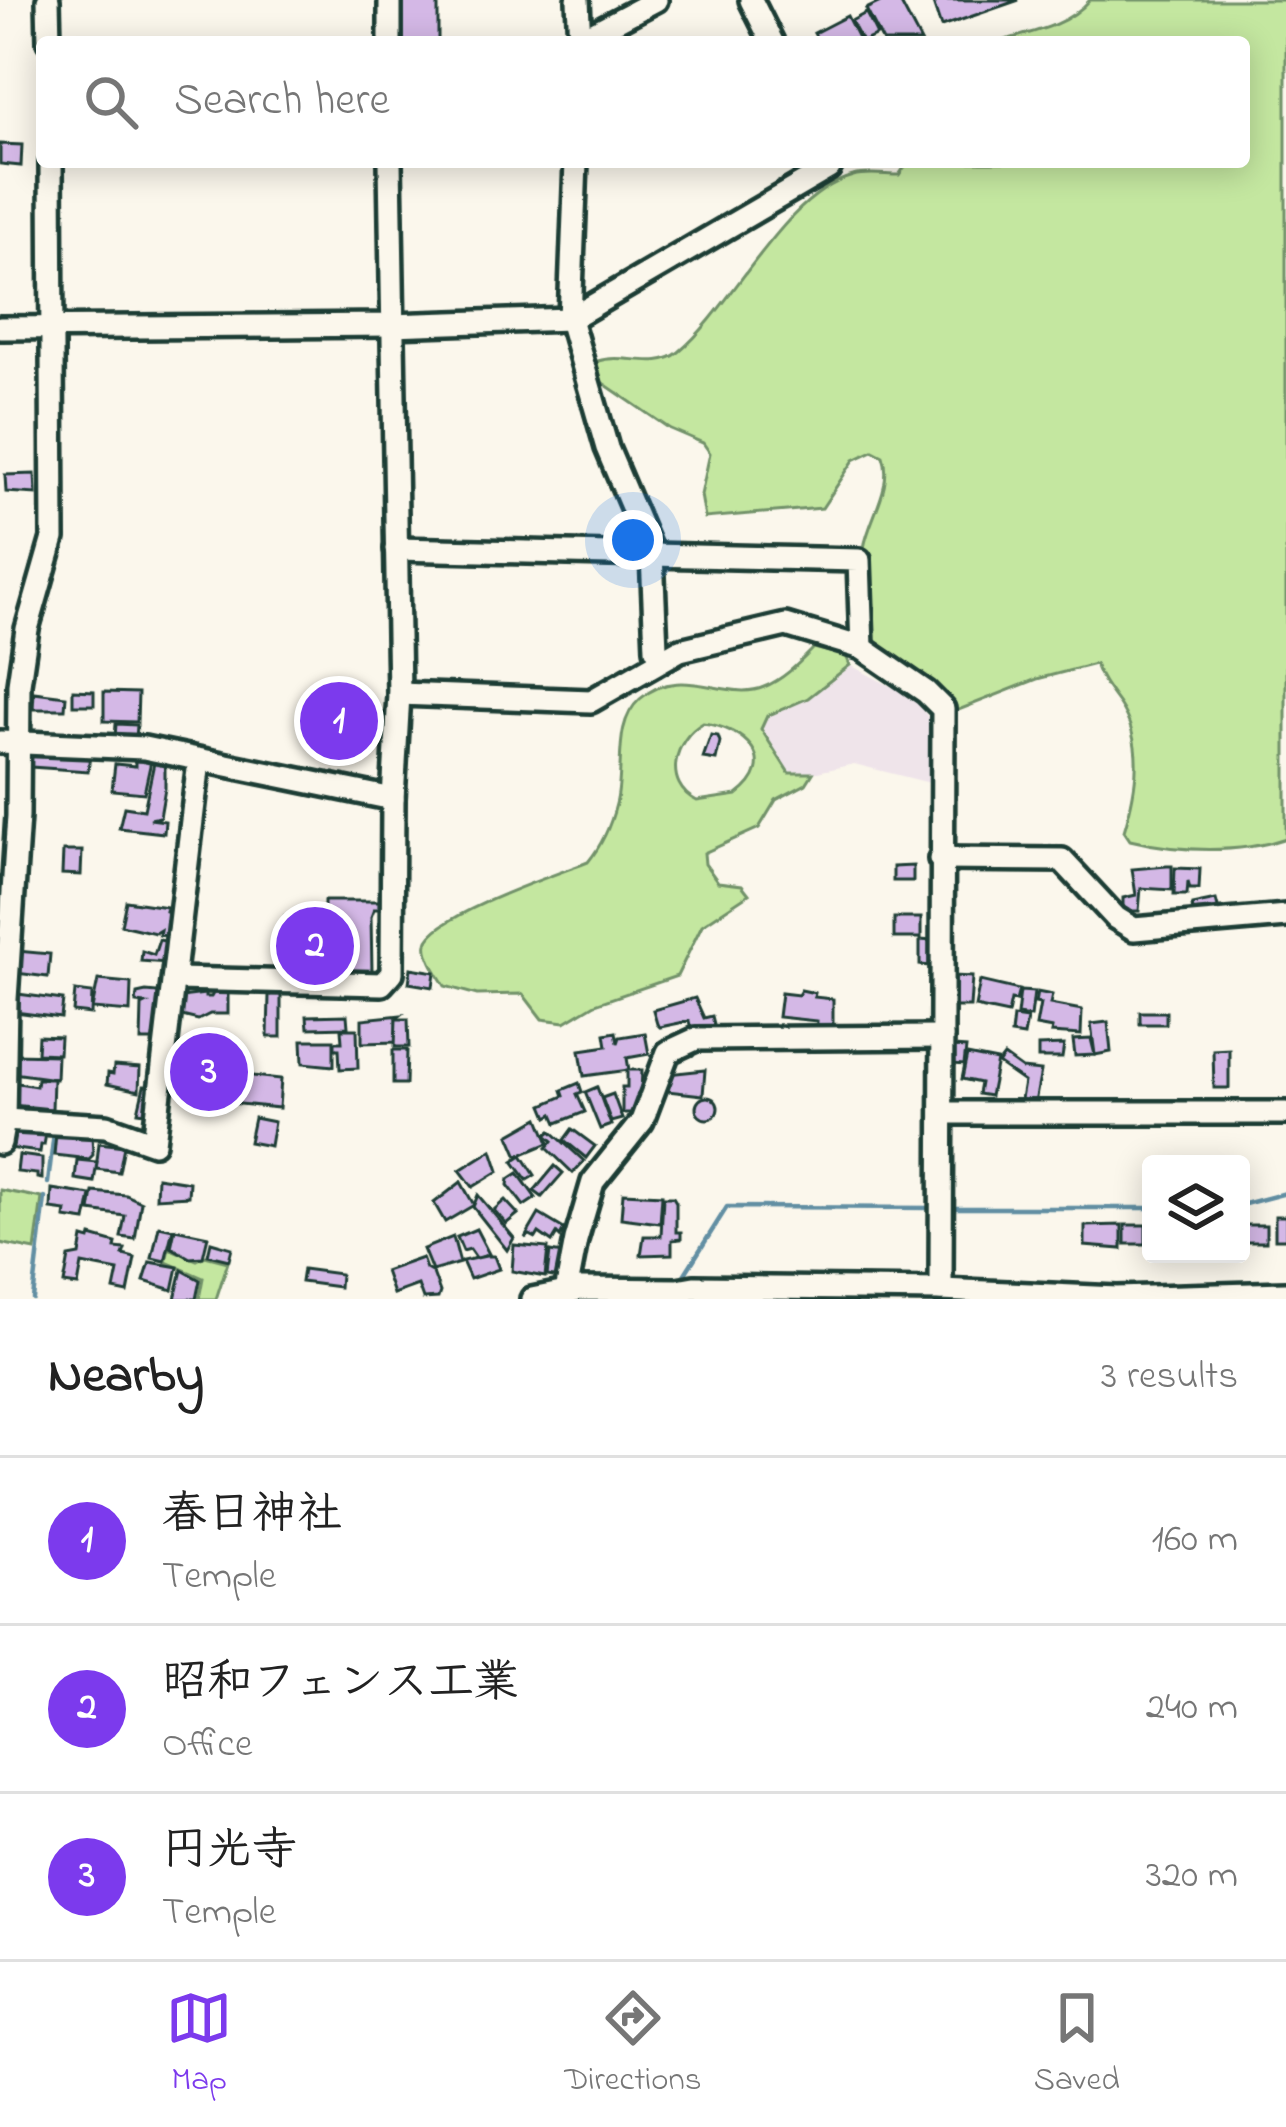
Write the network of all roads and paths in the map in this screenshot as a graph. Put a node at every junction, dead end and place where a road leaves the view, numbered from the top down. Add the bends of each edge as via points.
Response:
1 (48, 0) edge
2 (390, 0) edge
3 (578, 0) edge
4 (656, 0) edge
5 (751, 0) edge
6 (49, 36) edge
7 (390, 36) edge
8 (580, 36) edge
9 (589, 36) edge
10 (769, 36) edge
11 (51, 168) edge
12 (391, 168) edge
13 (575, 168) edge
14 (830, 168) edge
15 (570, 319) junction
16 (391, 325) junction
17 (0, 328) edge
18 (54, 328) junction
19 (396, 549) junction
20 (652, 554) junction
21 (862, 648) junction
22 (661, 658) junction
23 (399, 694) junction
24 (9, 742) edge
25 (199, 761) junction
26 (393, 799) junction
27 (940, 859) junction
28 (1286, 916) edge
29 (176, 979) junction
30 (943, 1037) junction
31 (2, 1089) edge
32 (943, 1113) junction
33 (1286, 1113) edge
34 (4, 1120) junction
35 (0, 1143) edge
36 (941, 1290) junction
37 (566, 1292) junction
38 (1286, 1293) edge
39 (532, 1299) edge

1 - 6 street
2 - 7 street
3 - 8 street
4 - 9 street
5 - 10 street
11 - 18 street
12 - 16 street
13 - 15 street
14 - 15 street
15 - 16 street
15 - 20 street via 607,448
16 - 18 street
16 - 19 street
17 - 18 street
18 - 24 street via 53,538 27,629
19 - 20 street
19 - 23 street
20 - 21 street via 860,560
20 - 22 street
21 - 22 street via 786,625
21 - 27 street via 943,709
22 - 23 street via 591,701
23 - 26 street
24 - 25 street via 144,748
24 - 31 street
25 - 26 street
25 - 29 street
26 - 29 street via 393,966 386,982
27 - 28 street via 1062,860 1134,929
27 - 30 street
29 - 34 street via 154,1143 106,1126
30 - 32 street
30 - 37 street via 696,1039 668,1052 642,1121 593,1182
31 - 34 street
32 - 33 street
32 - 36 street
34 - 35 street
36 - 37 street
36 - 38 street via 1117,1298
37 - 39 street

